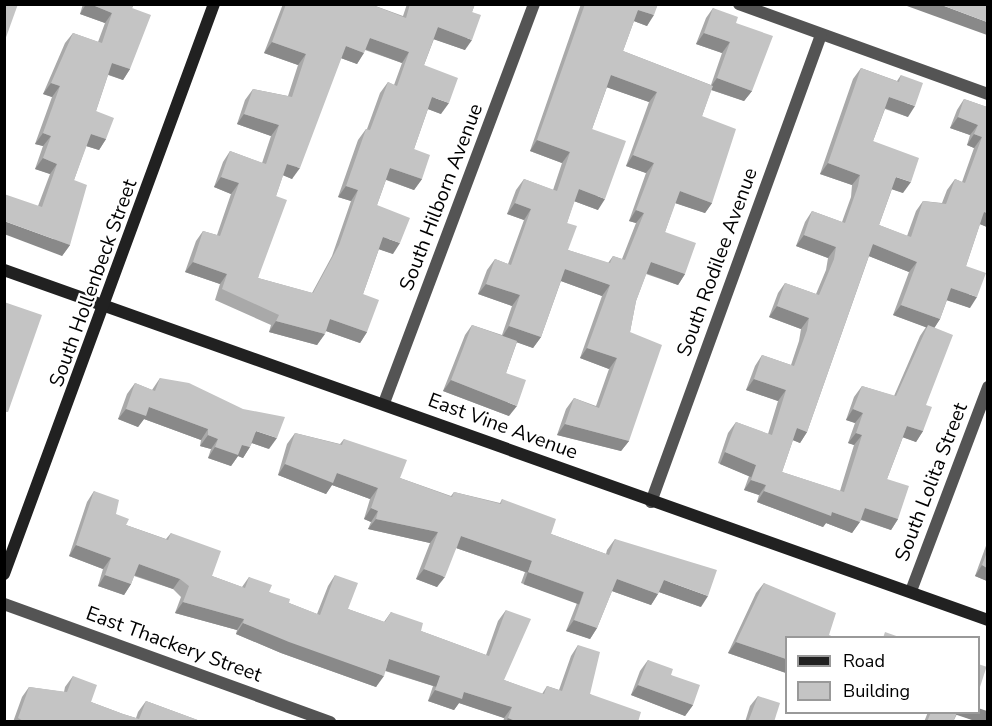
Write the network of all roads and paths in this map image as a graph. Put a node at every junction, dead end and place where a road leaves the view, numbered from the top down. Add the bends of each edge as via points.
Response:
1 (214, 4) edge
2 (534, 4) edge
3 (739, 4) edge
4 (821, 36) junction
5 (987, 94) edge
6 (4, 270) edge
7 (106, 306) junction
8 (987, 387) edge
9 (384, 403) junction
10 (651, 502) junction
11 (4, 574) edge
12 (911, 591) junction
13 (4, 604) edge
14 (987, 620) edge
15 (330, 722) edge

1 - 7 street, South Hollenbeck Street
2 - 9 street, South Hilborn Avenue
3 - 4 street
4 - 5 street
4 - 10 street, South Rodilee Avenue
6 - 7 street, East Vine Avenue
7 - 9 street, East Vine Avenue
7 - 11 street, South Hollenbeck Street
8 - 12 street, South Lolita Street
9 - 10 street, East Vine Avenue
10 - 12 street, East Vine Avenue
12 - 14 street, East Vine Avenue
13 - 15 street, East Thackery Street

